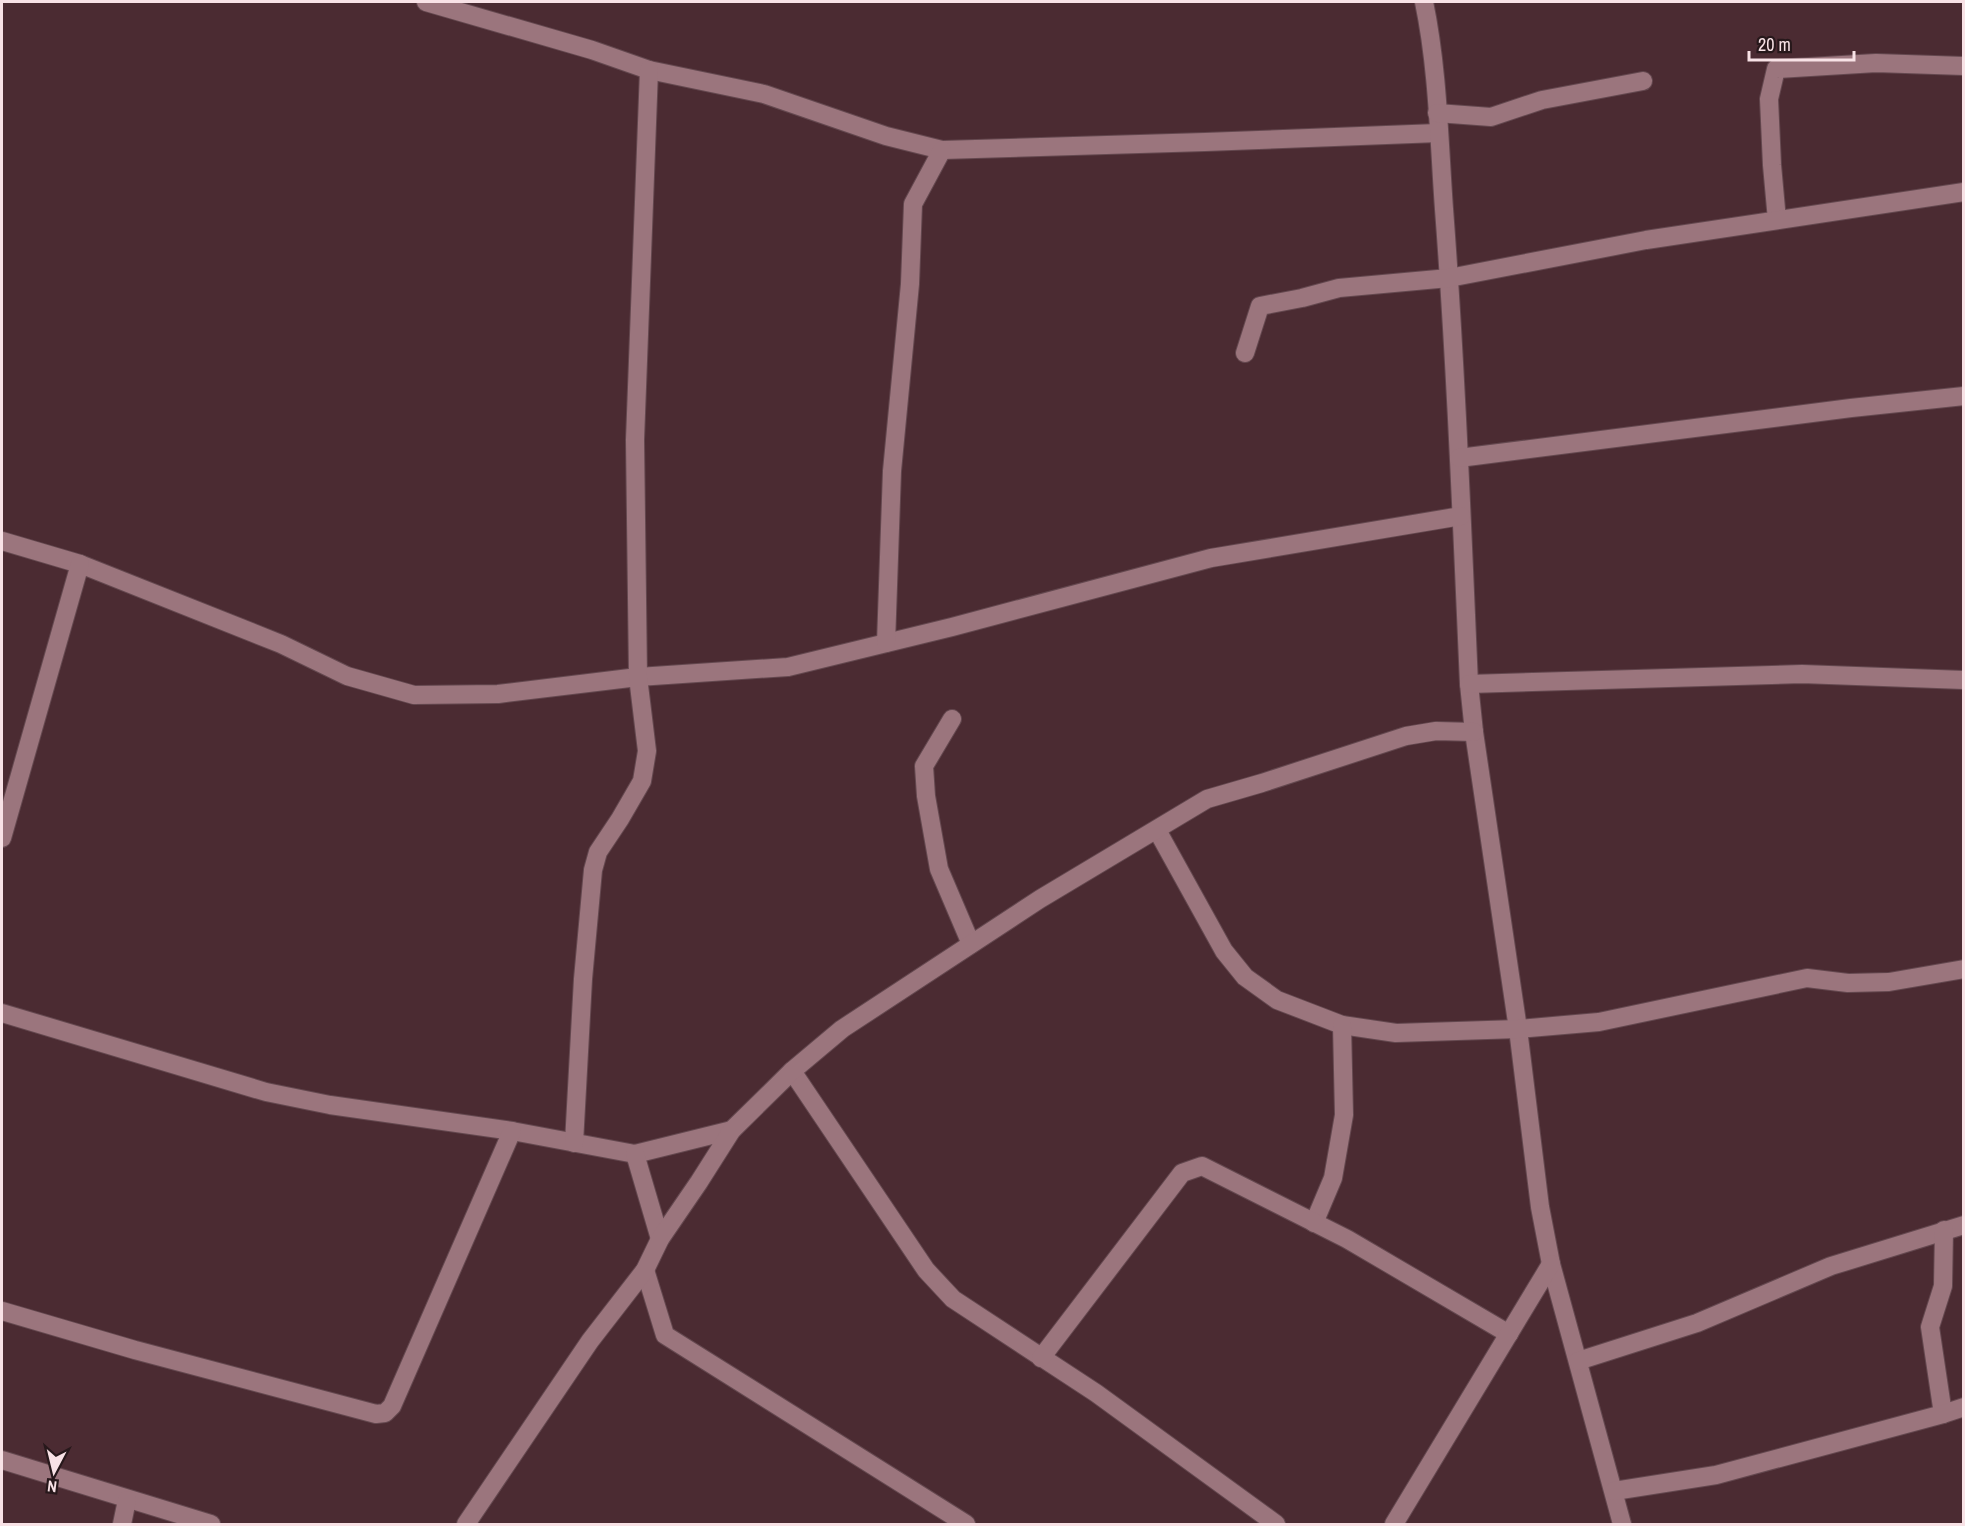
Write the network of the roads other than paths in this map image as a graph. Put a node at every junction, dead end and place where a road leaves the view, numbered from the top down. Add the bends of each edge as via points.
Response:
1 (426, 2) edge
2 (1424, 2) edge
3 (1964, 66) edge
4 (649, 70) junction
5 (1643, 81) dead end
6 (1437, 113) junction
7 (1438, 133) junction
8 (942, 150) junction
9 (1964, 192) edge
10 (1777, 220) junction
11 (1449, 278) junction
12 (1245, 352) dead end
13 (1964, 396) edge
14 (1459, 458) junction
15 (1461, 516) junction
16 (2, 541) edge
17 (80, 564) junction
18 (886, 643) junction
19 (638, 677) junction
20 (1964, 680) edge
21 (1469, 684) junction
22 (952, 719) dead end
23 (1474, 732) junction
24 (1157, 830) junction
25 (2, 838) edge
26 (971, 944) junction
27 (1964, 969) edge
28 (2, 1013) edge
29 (1342, 1025) junction
30 (1518, 1029) junction
31 (792, 1071) junction
32 (732, 1130) junction
33 (512, 1131) junction
34 (574, 1143) junction
35 (635, 1154) junction
36 (1314, 1223) junction
37 (1964, 1225) edge
38 (1944, 1230) junction
39 (660, 1239) junction
40 (1551, 1264) junction
41 (645, 1270) junction
42 (2, 1311) edge
43 (1509, 1334) junction
44 (1041, 1358) junction
45 (1578, 1361) junction
46 (1964, 1407) edge
47 (1943, 1414) junction
48 (2, 1460) edge
49 (1614, 1491) junction
50 (127, 1500) junction
51 (122, 1524) edge
52 (211, 1524) edge
53 (466, 1524) edge
54 (966, 1524) edge
55 (1276, 1524) edge
56 (1394, 1524) edge
57 (1622, 1524) edge

1 - 4 street
2 - 6 street
3 - 10 street via 1876,63 1776,69 1769,99
4 - 8 street via 764,94 886,136
4 - 19 street via 635,440
5 - 6 street via 1542,100 1491,117
6 - 7 street
7 - 8 street
7 - 11 street
8 - 18 street via 913,204 910,284 892,471
9 - 10 street
10 - 11 street via 1646,240
11 - 12 street via 1339,288 1260,306
11 - 14 street
13 - 14 street
14 - 15 street
15 - 18 street via 1211,558
15 - 21 street
16 - 17 street
17 - 19 street via 281,644 347,676 414,695 498,694
17 - 25 street
18 - 19 street via 788,667
19 - 34 street via 646,751 642,781 598,852 593,870
20 - 21 street via 1802,674
21 - 23 street
22 - 26 street via 924,766 926,796 939,869
23 - 24 street via 1436,731 1406,736 1207,799
23 - 30 street
24 - 26 street
24 - 29 street via 1224,951 1245,977 1277,1000
26 - 31 street via 842,1029
27 - 30 street via 1889,982 1848,983 1808,978 1599,1022
28 - 33 street via 266,1092
29 - 30 street via 1396,1033
29 - 36 street via 1344,1115 1334,1178
30 - 40 street
31 - 32 street
31 - 44 street via 926,1270 953,1299
32 - 35 street
32 - 39 street
33 - 34 street
33 - 42 street via 392,1406 385,1413 376,1414 135,1350
34 - 35 street
35 - 39 street
36 - 43 street
36 - 44 street via 1202,1166 1182,1173
37 - 38 street
38 - 45 street via 1832,1266 1697,1323
38 - 47 street via 1943,1286 1930,1327
39 - 41 street
40 - 43 street
40 - 45 street
41 - 53 street via 590,1341
41 - 54 street via 666,1335
43 - 56 street
44 - 55 street
45 - 49 street
46 - 47 street
47 - 49 street via 1716,1475
48 - 50 street
49 - 57 street
50 - 51 street
50 - 52 street

